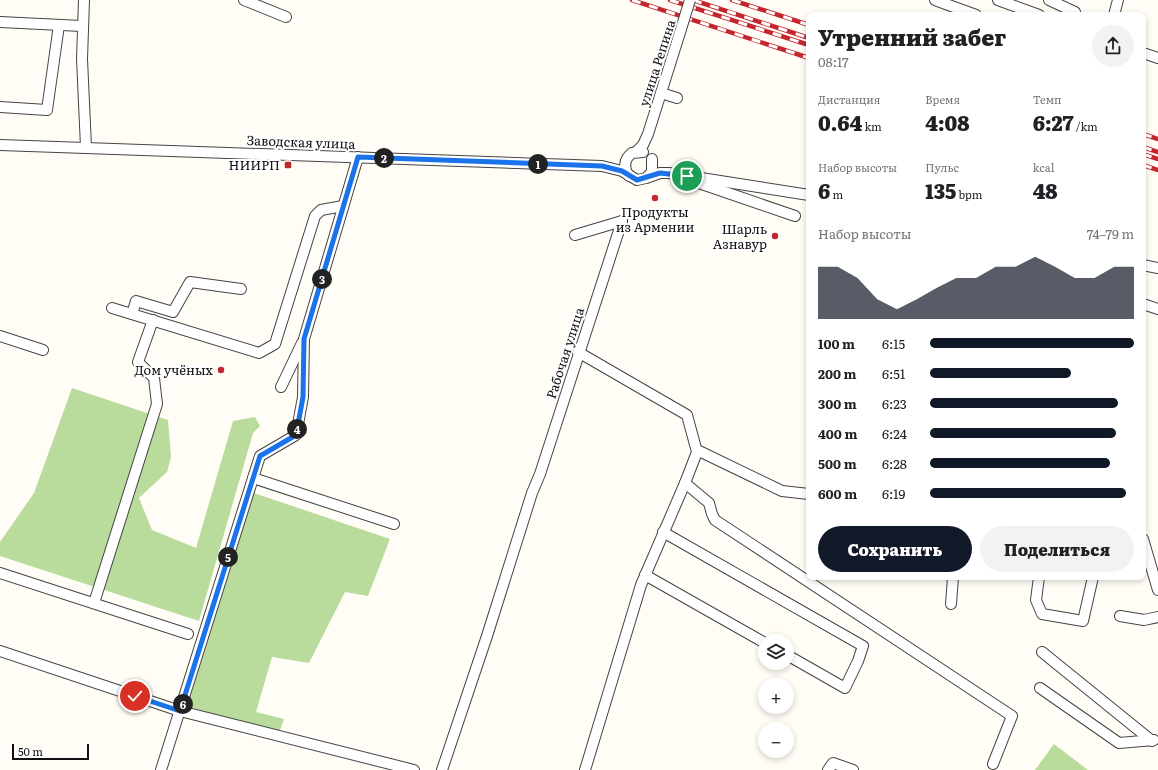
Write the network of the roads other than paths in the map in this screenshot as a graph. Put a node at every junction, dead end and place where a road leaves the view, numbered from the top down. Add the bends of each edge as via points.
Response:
1 (84, 0) edge
2 (244, 0) edge
3 (690, 0) edge
4 (935, 0) edge
5 (998, 0) edge
6 (1049, 0) edge
7 (1118, 0) edge
8 (968, 12) edge
9 (1031, 12) edge
10 (1075, 12) dead end
11 (1115, 12) edge
12 (286, 17) dead end
13 (0, 22) edge
14 (59, 25) junction
15 (82, 26) junction
16 (1146, 54) edge
17 (1158, 58) edge
18 (661, 93) junction
19 (677, 98) dead end
20 (0, 107) edge
21 (648, 134) junction
22 (0, 145) edge
23 (86, 147) junction
24 (632, 154) junction
25 (358, 157) junction
26 (650, 157) junction
27 (602, 166) junction
28 (669, 173) junction
29 (680, 175) junction
30 (629, 176) junction
31 (646, 178) junction
32 (806, 195) edge
33 (343, 206) junction
34 (795, 216) dead end
35 (576, 235) dead end
36 (1146, 266) edge
37 (1158, 268) edge
38 (241, 289) dead end
39 (1146, 305) edge
40 (112, 308) dead end
41 (1158, 309) edge
42 (132, 314) junction
43 (153, 320) junction
44 (0, 336) edge
45 (304, 339) junction
46 (43, 350) dead end
47 (578, 352) junction
48 (281, 387) dead end
49 (697, 450) junction
50 (253, 478) junction
51 (685, 483) junction
52 (806, 494) edge
53 (394, 524) dead end
54 (664, 532) junction
55 (1147, 567) edge
56 (0, 573) edge
57 (645, 575) junction
58 (953, 580) edge
59 (1039, 580) edge
60 (1092, 580) edge
61 (1157, 588) edge
62 (94, 604) junction
63 (951, 604) dead end
64 (1120, 616) dead end
65 (1158, 617) edge
66 (188, 634) dead end
67 (758, 639) edge
68 (0, 651) edge
69 (1042, 652) dead end
70 (794, 659) edge
71 (1040, 688) dead end
72 (180, 711) junction
73 (1155, 740) edge
74 (993, 764) dead end
75 (161, 770) edge
76 (414, 770) edge
77 (442, 770) edge
78 (585, 770) edge
79 (828, 770) edge
80 (853, 770) edge

1 - 15 street
2 - 12 street
3 - 18 street, улица Репина, bridge
4 - 8 street
5 - 9 street
6 - 10 street
7 - 11 street
13 - 14 street
14 - 15 street
14 - 20 street via 47,110
15 - 23 street
16 - 17 street
18 - 19 street
18 - 21 street, улица Репина
21 - 24 street, улица Репина via 643,145
21 - 26 street, улица Репина via 646,144
22 - 23 street, Заводская улица
23 - 25 street, Заводская улица
24 - 26 street via 641,151
24 - 27 street, Заводская улица via 618,163
24 - 30 street via 625,168
25 - 27 street, Заводская улица
25 - 33 street
26 - 28 street via 661,169
26 - 31 street via 652,172
27 - 30 street, Заводская улица
28 - 29 street
28 - 31 street
29 - 32 street
29 - 34 street
30 - 31 street via 637,180
33 - 43 street via 321,210 315,216 275,344 259,353
33 - 45 street
35 - 47 street, Рабочая улица via 622,221
36 - 37 street
38 - 42 street via 190,282 173,312 136,301
39 - 41 street
40 - 42 street
42 - 43 street
43 - 62 street via 138,362 154,378 157,404
44 - 46 street
45 - 48 street
45 - 50 street via 303,397 296,435 260,456
47 - 49 street via 687,415
47 - 77 street, Рабочая улица
49 - 51 street
49 - 52 street via 782,491
50 - 53 street
50 - 72 street
51 - 54 street
51 - 74 street via 709,503 712,514 719,523 1012,716
54 - 57 street
54 - 70 street via 864,646 845,688
55 - 61 street
56 - 62 street
57 - 67 street
57 - 78 street
58 - 63 street
59 - 60 street via 1036,600 1042,614 1083,621
62 - 66 street
64 - 65 street via 1144,620
68 - 72 street
69 - 73 street
71 - 73 street via 1119,743
72 - 75 street
72 - 76 street
79 - 80 street via 833,763

